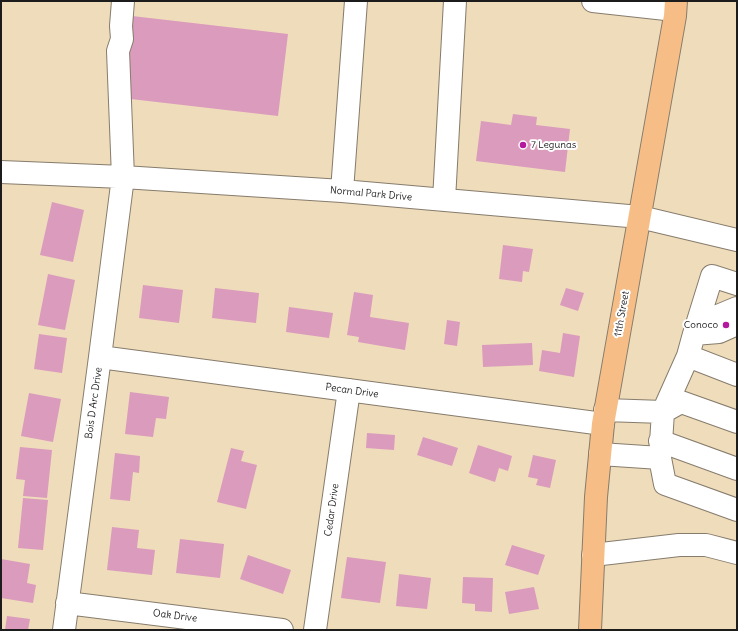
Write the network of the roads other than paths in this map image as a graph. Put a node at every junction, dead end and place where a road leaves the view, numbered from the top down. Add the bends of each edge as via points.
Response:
1 (123, 1) edge
2 (356, 1) edge
3 (455, 1) edge
4 (593, 1) edge
5 (631, 3) edge
6 (675, 5) edge
7 (1, 172) edge
8 (123, 176) junction
9 (342, 191) junction
10 (444, 200) junction
11 (640, 216) junction
12 (737, 240) edge
13 (737, 284) edge
14 (737, 308) edge
15 (737, 324) edge
16 (694, 334) junction
17 (688, 356) junction
18 (100, 357) junction
19 (737, 375) edge
20 (349, 390) junction
21 (663, 412) junction
22 (604, 417) junction
23 (737, 422) edge
24 (660, 449) junction
25 (600, 454) junction
26 (737, 469) edge
27 (737, 510) edge
28 (737, 553) edge
29 (593, 555) junction
30 (67, 603) junction
31 (64, 630) edge
32 (282, 630) edge
33 (315, 630) edge
34 (590, 630) edge

1 - 8 street, Bois D Arc Drive via 122,39 118,51
2 - 9 street
3 - 10 street
4 - 5 street
5 - 6 street
6 - 11 main road, 11th Street
7 - 8 street, Normal Park Drive
8 - 9 street, Normal Park Drive
8 - 18 street, Bois D Arc Drive
9 - 10 street, Normal Park Drive
10 - 11 street, Normal Park Drive
11 - 12 street, Normal Park Drive
11 - 22 main road, 11th Street
13 - 16 street via 712,276
14 - 16 street via 713,318
15 - 16 street via 719,332
16 - 17 street
17 - 19 street
17 - 21 street
18 - 20 street, Pecan Drive
18 - 30 street, Bois D Arc Drive
20 - 22 street, Pecan Drive
20 - 33 street, Cedar Drive
21 - 22 street, Pecan Drive
21 - 23 street via 681,402
21 - 24 street
22 - 25 main road, 11th Street
24 - 25 street
24 - 26 street
24 - 27 street via 665,484
25 - 29 main road, 11th Street
28 - 29 street via 706,546 679,545
29 - 34 main road, 11th Street
30 - 31 street, Bois D Arc Drive
30 - 32 street, Oak Drive

